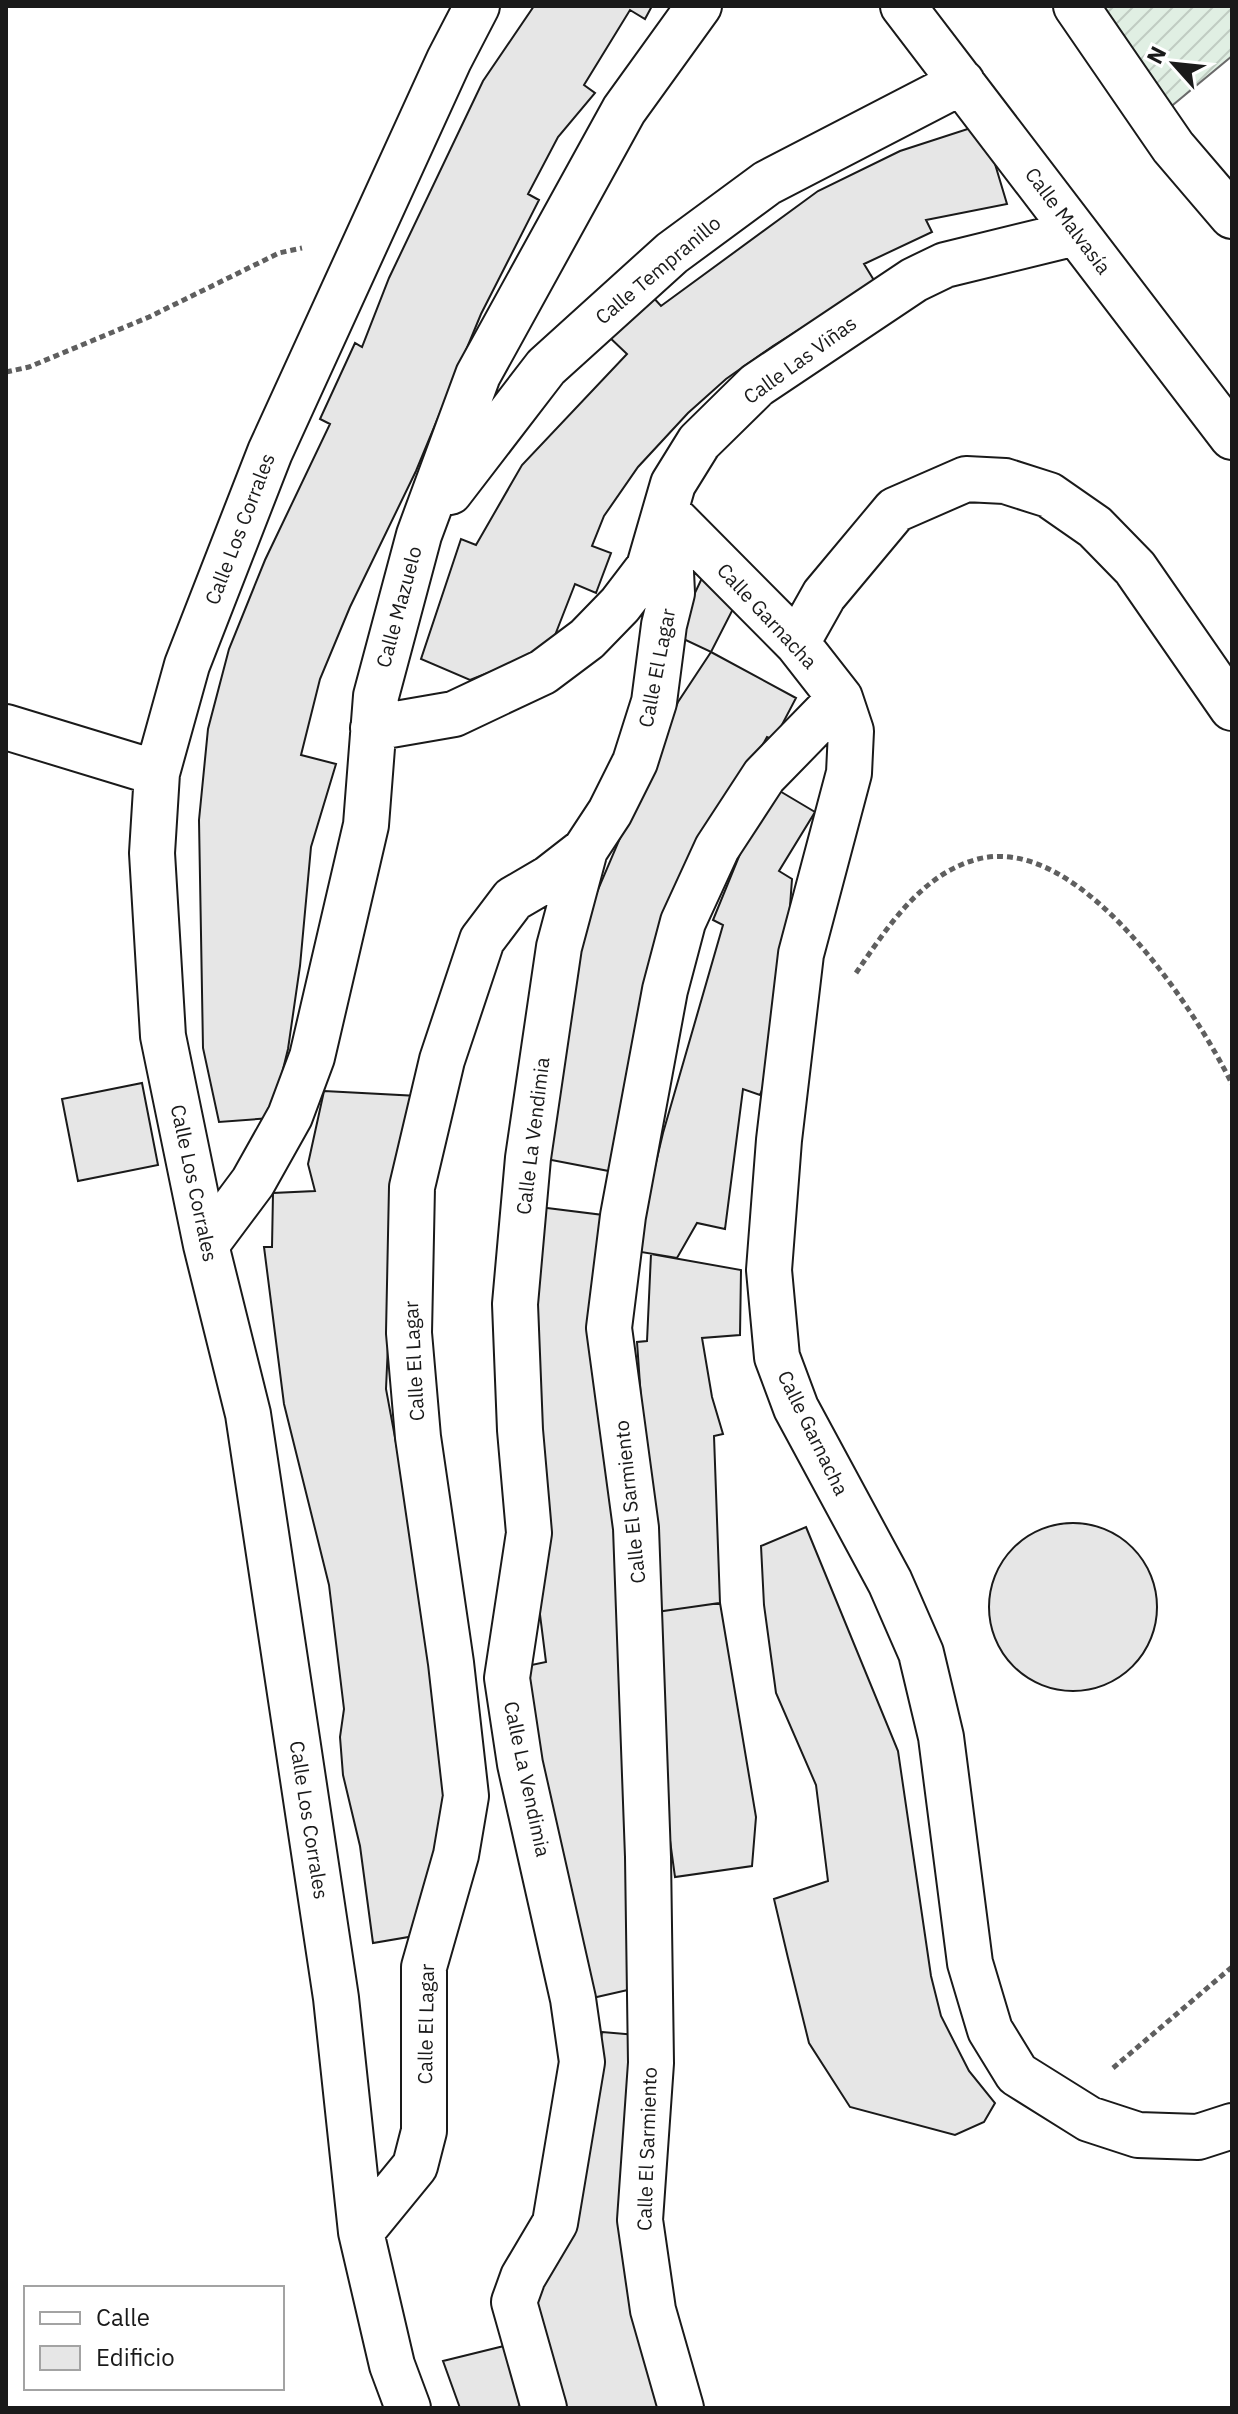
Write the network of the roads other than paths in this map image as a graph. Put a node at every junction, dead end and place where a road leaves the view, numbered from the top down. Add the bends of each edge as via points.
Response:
1 (477, 6) edge
2 (699, 6) edge
3 (903, 6) edge
4 (1076, 6) edge
5 (962, 82) junction
6 (1232, 216) edge
7 (1076, 233) junction
8 (1232, 437) edge
9 (662, 525) junction
10 (419, 535) junction
11 (797, 643) junction
12 (840, 698) junction
13 (1232, 708) edge
14 (6, 727) edge
15 (373, 728) junction
16 (157, 773) junction
17 (585, 850) junction
18 (206, 1245) junction
19 (509, 1658) junction
20 (451, 1663) junction
21 (1232, 2126) edge
22 (361, 2232) junction
23 (408, 2408) edge
24 (544, 2408) edge
25 (681, 2408) edge

1 - 16 street, Calle Los Corrales via 264,467 187,665
2 - 10 street, Calle Mazuelo via 624,110 519,296 478,375
3 - 5 street, Calle Malvasía
4 - 6 street via 1173,147
5 - 7 street, Calle Malvasía
5 - 10 street, Calle Tempranillo via 767,183 672,253 546,367
7 - 8 street, Calle Malvasía
7 - 9 street, Calle Las Viñas via 945,265 914,280 757,385 699,442 673,484
9 - 11 street, Calle Garnacha
9 - 15 street, Calle Las Viñas via 649,567 620,605 543,672 454,714
9 - 17 street, Calle El Lagar via 672,593 654,702 635,762
10 - 15 street, Calle Mazuelo via 376,696
11 - 12 street, Calle Garnacha
11 - 13 street via 824,595 895,510 966,479 1005,481 1049,495 1095,527 1135,568
12 - 21 street, Calle Garnacha via 851,731 849,773 801,954 779,1140 769,1270 777,1357 796,1408 890,1582 921,1653 941,1737 970,1963 990,2030 1017,2074 1089,2119 1138,2135 1198,2137
12 - 25 street, Calle El Sarmiento via 764,776 717,848 683,922 665,990 623,1216 609,1328 636,1528 647,1826 651,2063 640,2220 653,2310
14 - 16 street
15 - 18 street, Calle Mazuelo via 366,825 312,1057 290,1116 253,1182
16 - 18 street, Calle Los Corrales via 152,853 163,1036
17 - 19 street, Calle La Vendimia via 559,947 524,1202 515,1304 529,1533
17 - 20 street, Calle El Lagar via 513,899 482,940 442,1060 412,1187 411,1363
18 - 22 street, Calle Los Corrales via 248,1414 336,1998
19 - 20 street
19 - 24 street, Calle La Vendimia via 507,1678 520,1764 570,1984 582,2062 555,2223 514,2302
20 - 22 street, Calle El Lagar via 466,1796 456,1855 424,1967 424,2131 415,2166
22 - 23 street, Calle Los Corrales via 392,2365

